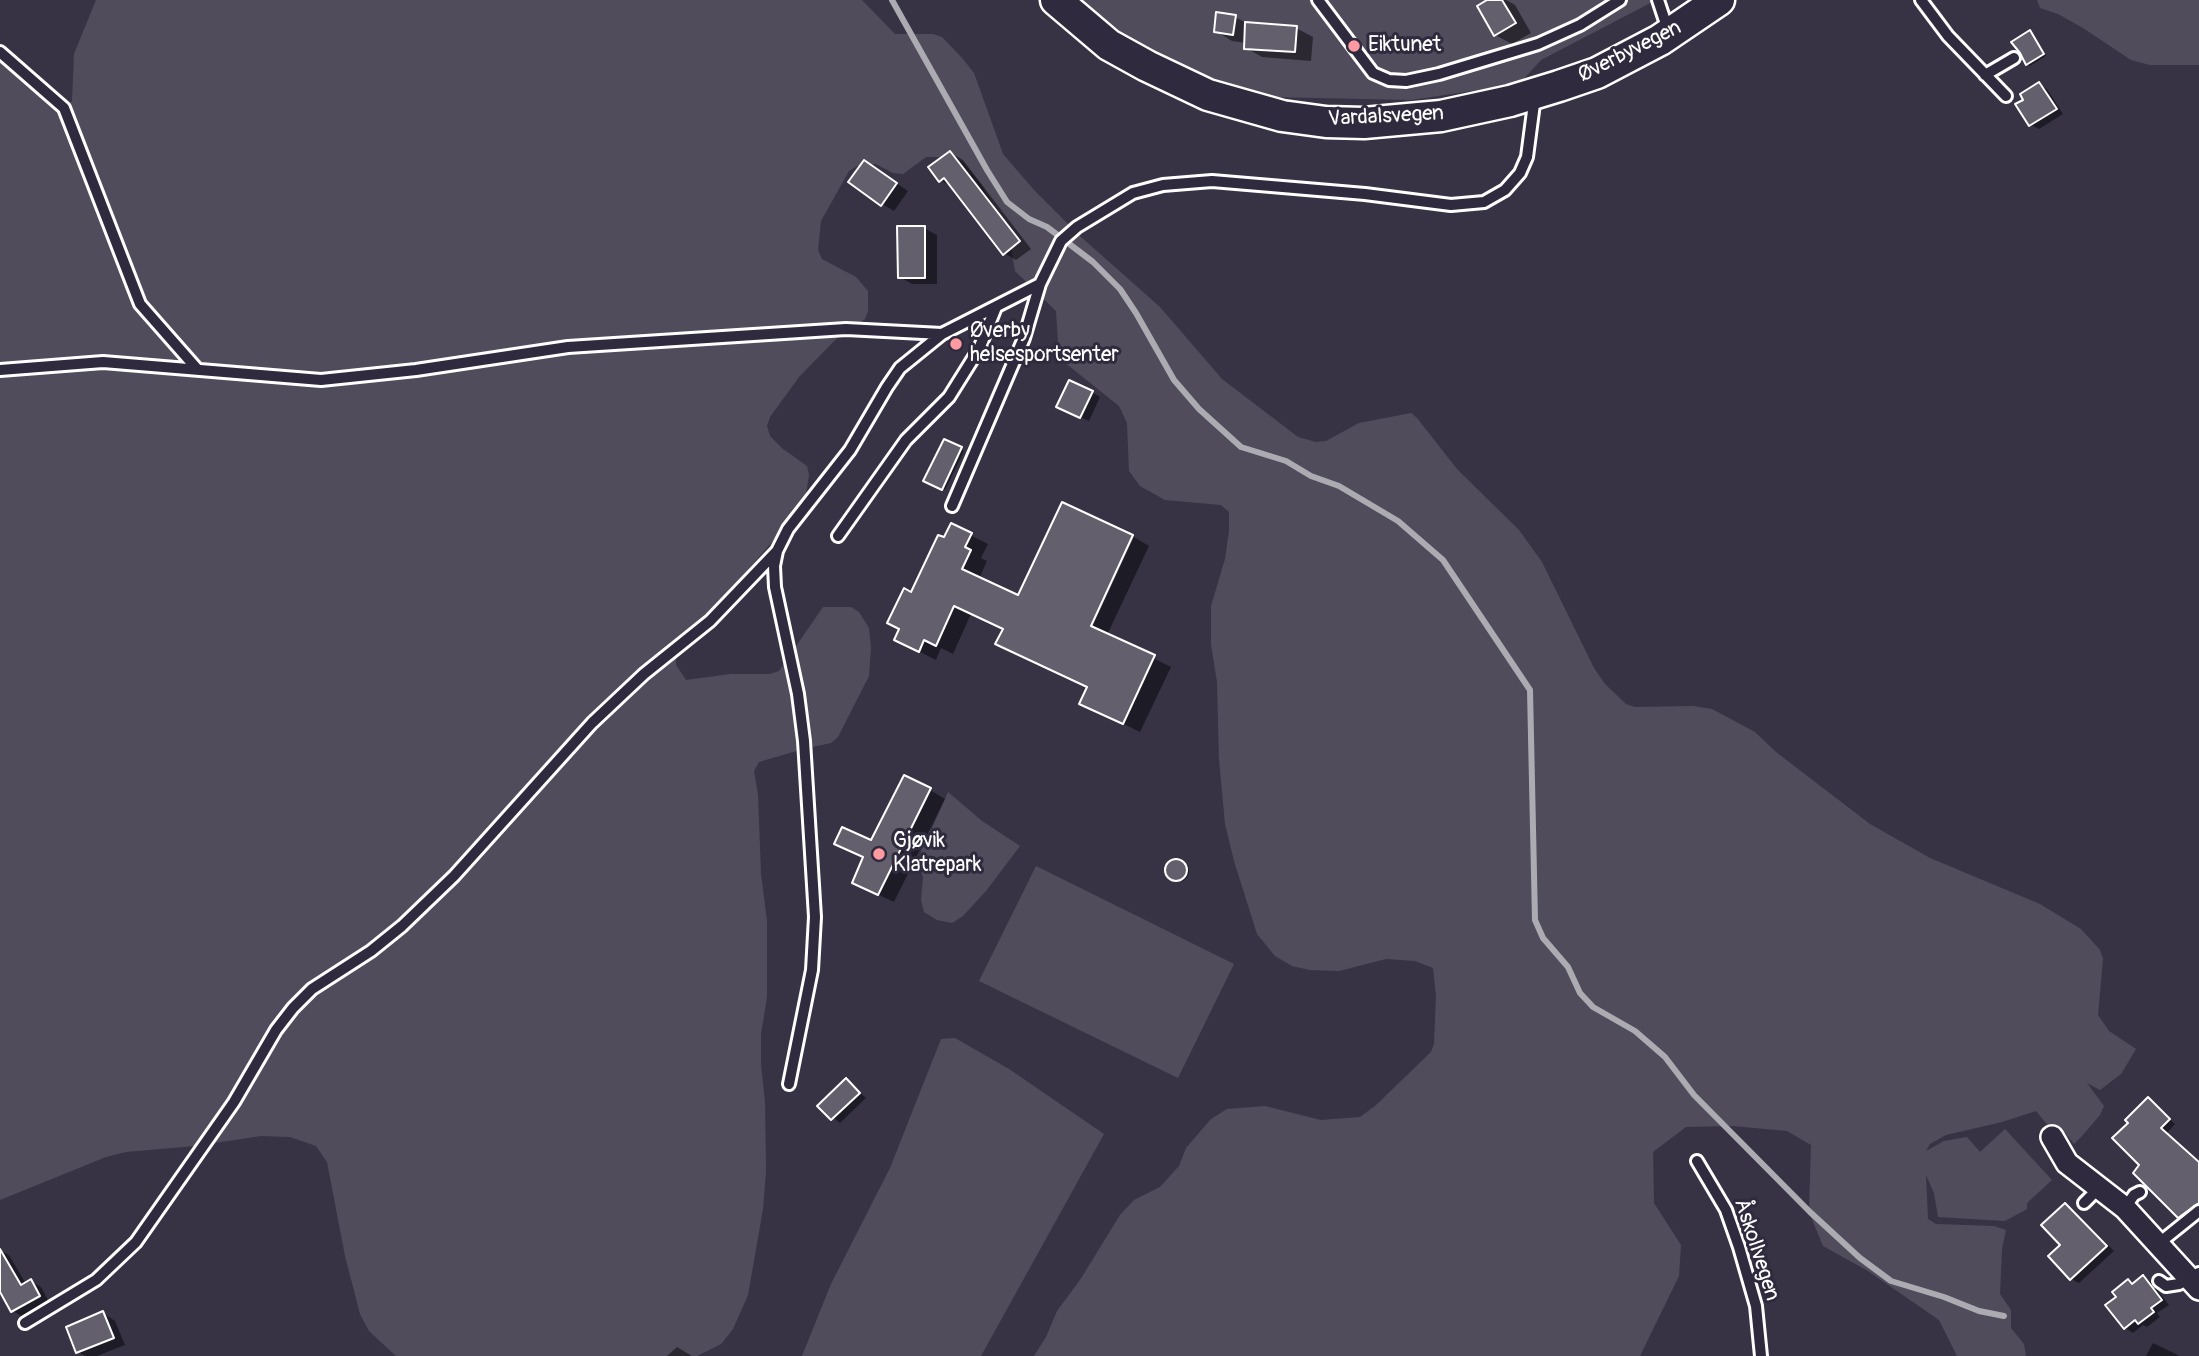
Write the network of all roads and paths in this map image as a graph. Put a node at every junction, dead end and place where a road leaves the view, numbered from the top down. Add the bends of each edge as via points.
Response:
1 (1056, 0) edge
2 (1318, 0) edge
3 (1620, 0) edge
4 (1658, 0) edge
5 (1719, 0) edge
6 (1920, 0) edge
7 (1669, 32) junction
8 (0, 52) edge
9 (2014, 58) dead end
10 (1985, 75) junction
11 (1535, 93) junction
12 (2006, 96) dead end
13 (1040, 284) junction
14 (996, 307) junction
15 (942, 334) junction
16 (0, 370) edge
17 (198, 370) junction
18 (951, 506) dead end
19 (838, 536) dead end
20 (777, 551) junction
21 (789, 1084) dead end
22 (2052, 1137) dead end
23 (1698, 1161) dead end
24 (2099, 1188) junction
25 (2140, 1192) dead end
26 (2084, 1203) dead end
27 (2125, 1208) junction
28 (2199, 1211) edge
29 (2158, 1244) junction
30 (2159, 1281) dead end
31 (2196, 1281) edge
32 (25, 1323) dead end
33 (1762, 1356) edge

1 - 11 main road, Vardalsvegen via 1109,44 1147,66 1208,95 1282,116 1326,122 1407,121
2 - 3 lane via 1373,73 1406,81 1538,44 1580,26
4 - 7 lane
5 - 7 main road, Øverbyvegen
6 - 10 lane
7 - 11 main road, Øverbyvegen via 1597,73
8 - 17 lane via 64,108 140,304
9 - 10 lane
10 - 12 lane
11 - 13 lane via 1527,157 1520,173 1505,190 1484,202 1451,205 1212,181 1163,185 1133,193 1077,227 1061,241
13 - 14 lane
13 - 18 lane via 1024,338
14 - 15 lane
14 - 19 lane via 979,349 949,397 906,440
15 - 17 lane via 846,329 568,346 321,380
15 - 20 lane via 900,368 850,450 788,529
16 - 17 lane via 103,362
20 - 21 lane via 775,587 804,741 815,917 811,970
20 - 32 lane via 710,621 643,674 592,723 454,876 402,926 312,989 293,1008 136,1242 96,1280
22 - 24 street via 2067,1163
23 - 33 lane, Åskollvegen via 1726,1210 1739,1247 1756,1306
24 - 26 lane
24 - 27 street
25 - 27 lane
27 - 29 street
28 - 29 lane
29 - 31 street
30 - 31 lane via 2166,1286

